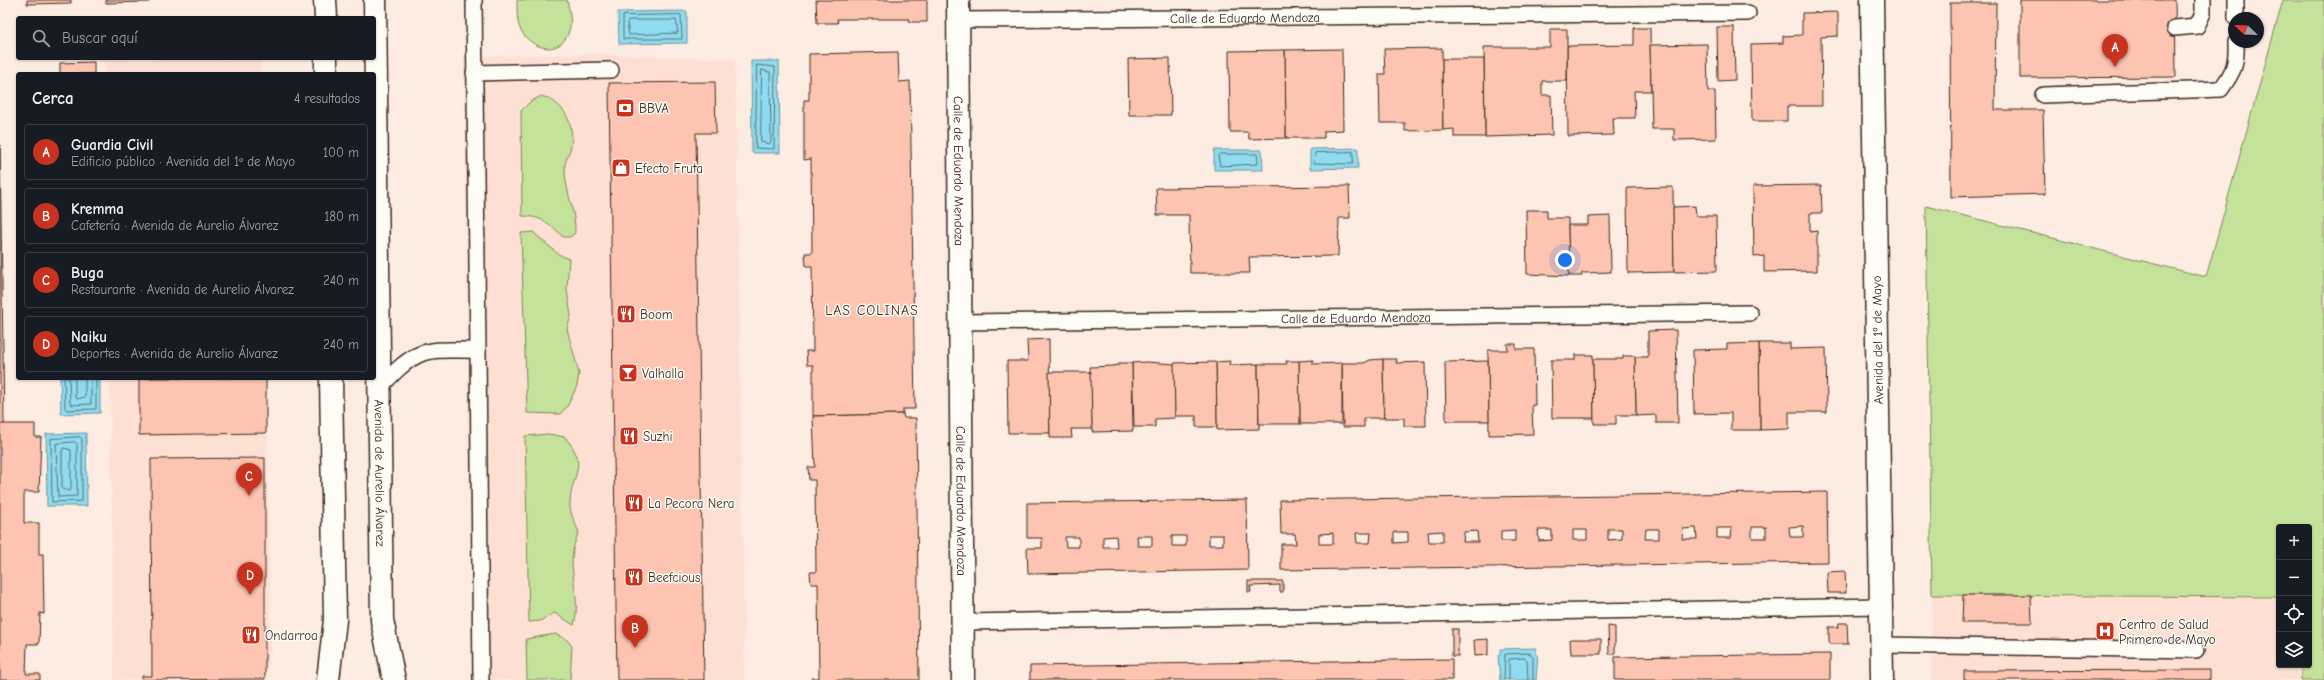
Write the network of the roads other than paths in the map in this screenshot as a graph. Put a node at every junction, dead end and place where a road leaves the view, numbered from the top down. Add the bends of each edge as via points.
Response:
1 (325, 0) edge
2 (375, 0) edge
3 (474, 0) edge
4 (1872, 0) edge
5 (2203, 0) edge
6 (2236, 0) edge
7 (958, 10) edge
8 (2236, 12) edge
9 (1748, 13) dead end
10 (326, 16) edge
11 (375, 16) edge
12 (2175, 28) dead end
13 (2236, 48) edge
14 (326, 60) edge
15 (376, 60) edge
16 (611, 70) dead end
17 (326, 72) edge
18 (376, 72) edge
19 (474, 74) junction
20 (376, 77) edge
21 (2043, 95) dead end
22 (1750, 313) dead end
23 (961, 322) junction
24 (478, 350) junction
25 (331, 380) edge
26 (380, 387) junction
27 (1881, 606) junction
28 (963, 622) junction
29 (1882, 645) junction
30 (2196, 650) dead end
31 (328, 680) edge
32 (394, 680) edge
33 (481, 680) edge
34 (963, 680) edge
35 (1882, 680) edge

1 - 10 street
2 - 11 street, Avenida de Aurelio Álvarez
3 - 19 lane
4 - 27 street, Avenida del 1º de Mayo
5 - 12 lane via 2203,12 2197,26
6 - 8 lane
7 - 9 lane, Calle de Eduardo Mendoza
7 - 23 street, Calle de Eduardo Mendoza
13 - 21 lane via 2237,60 2221,89
14 - 17 street
15 - 18 street, Avenida de Aurelio Álvarez
16 - 19 lane
19 - 24 lane
20 - 26 street, Avenida de Aurelio Álvarez
22 - 23 lane, Calle de Eduardo Mendoza
23 - 28 street, Calle de Eduardo Mendoza
24 - 26 lane via 437,351 418,355
24 - 33 lane
25 - 31 street via 335,620
26 - 32 street, Avenida de Aurelio Álvarez via 382,620
27 - 28 lane
27 - 29 street, Avenida del 1º de Mayo
28 - 34 street, Calle de Eduardo Mendoza
29 - 30 lane
29 - 35 street, Avenida del 1º de Mayo

